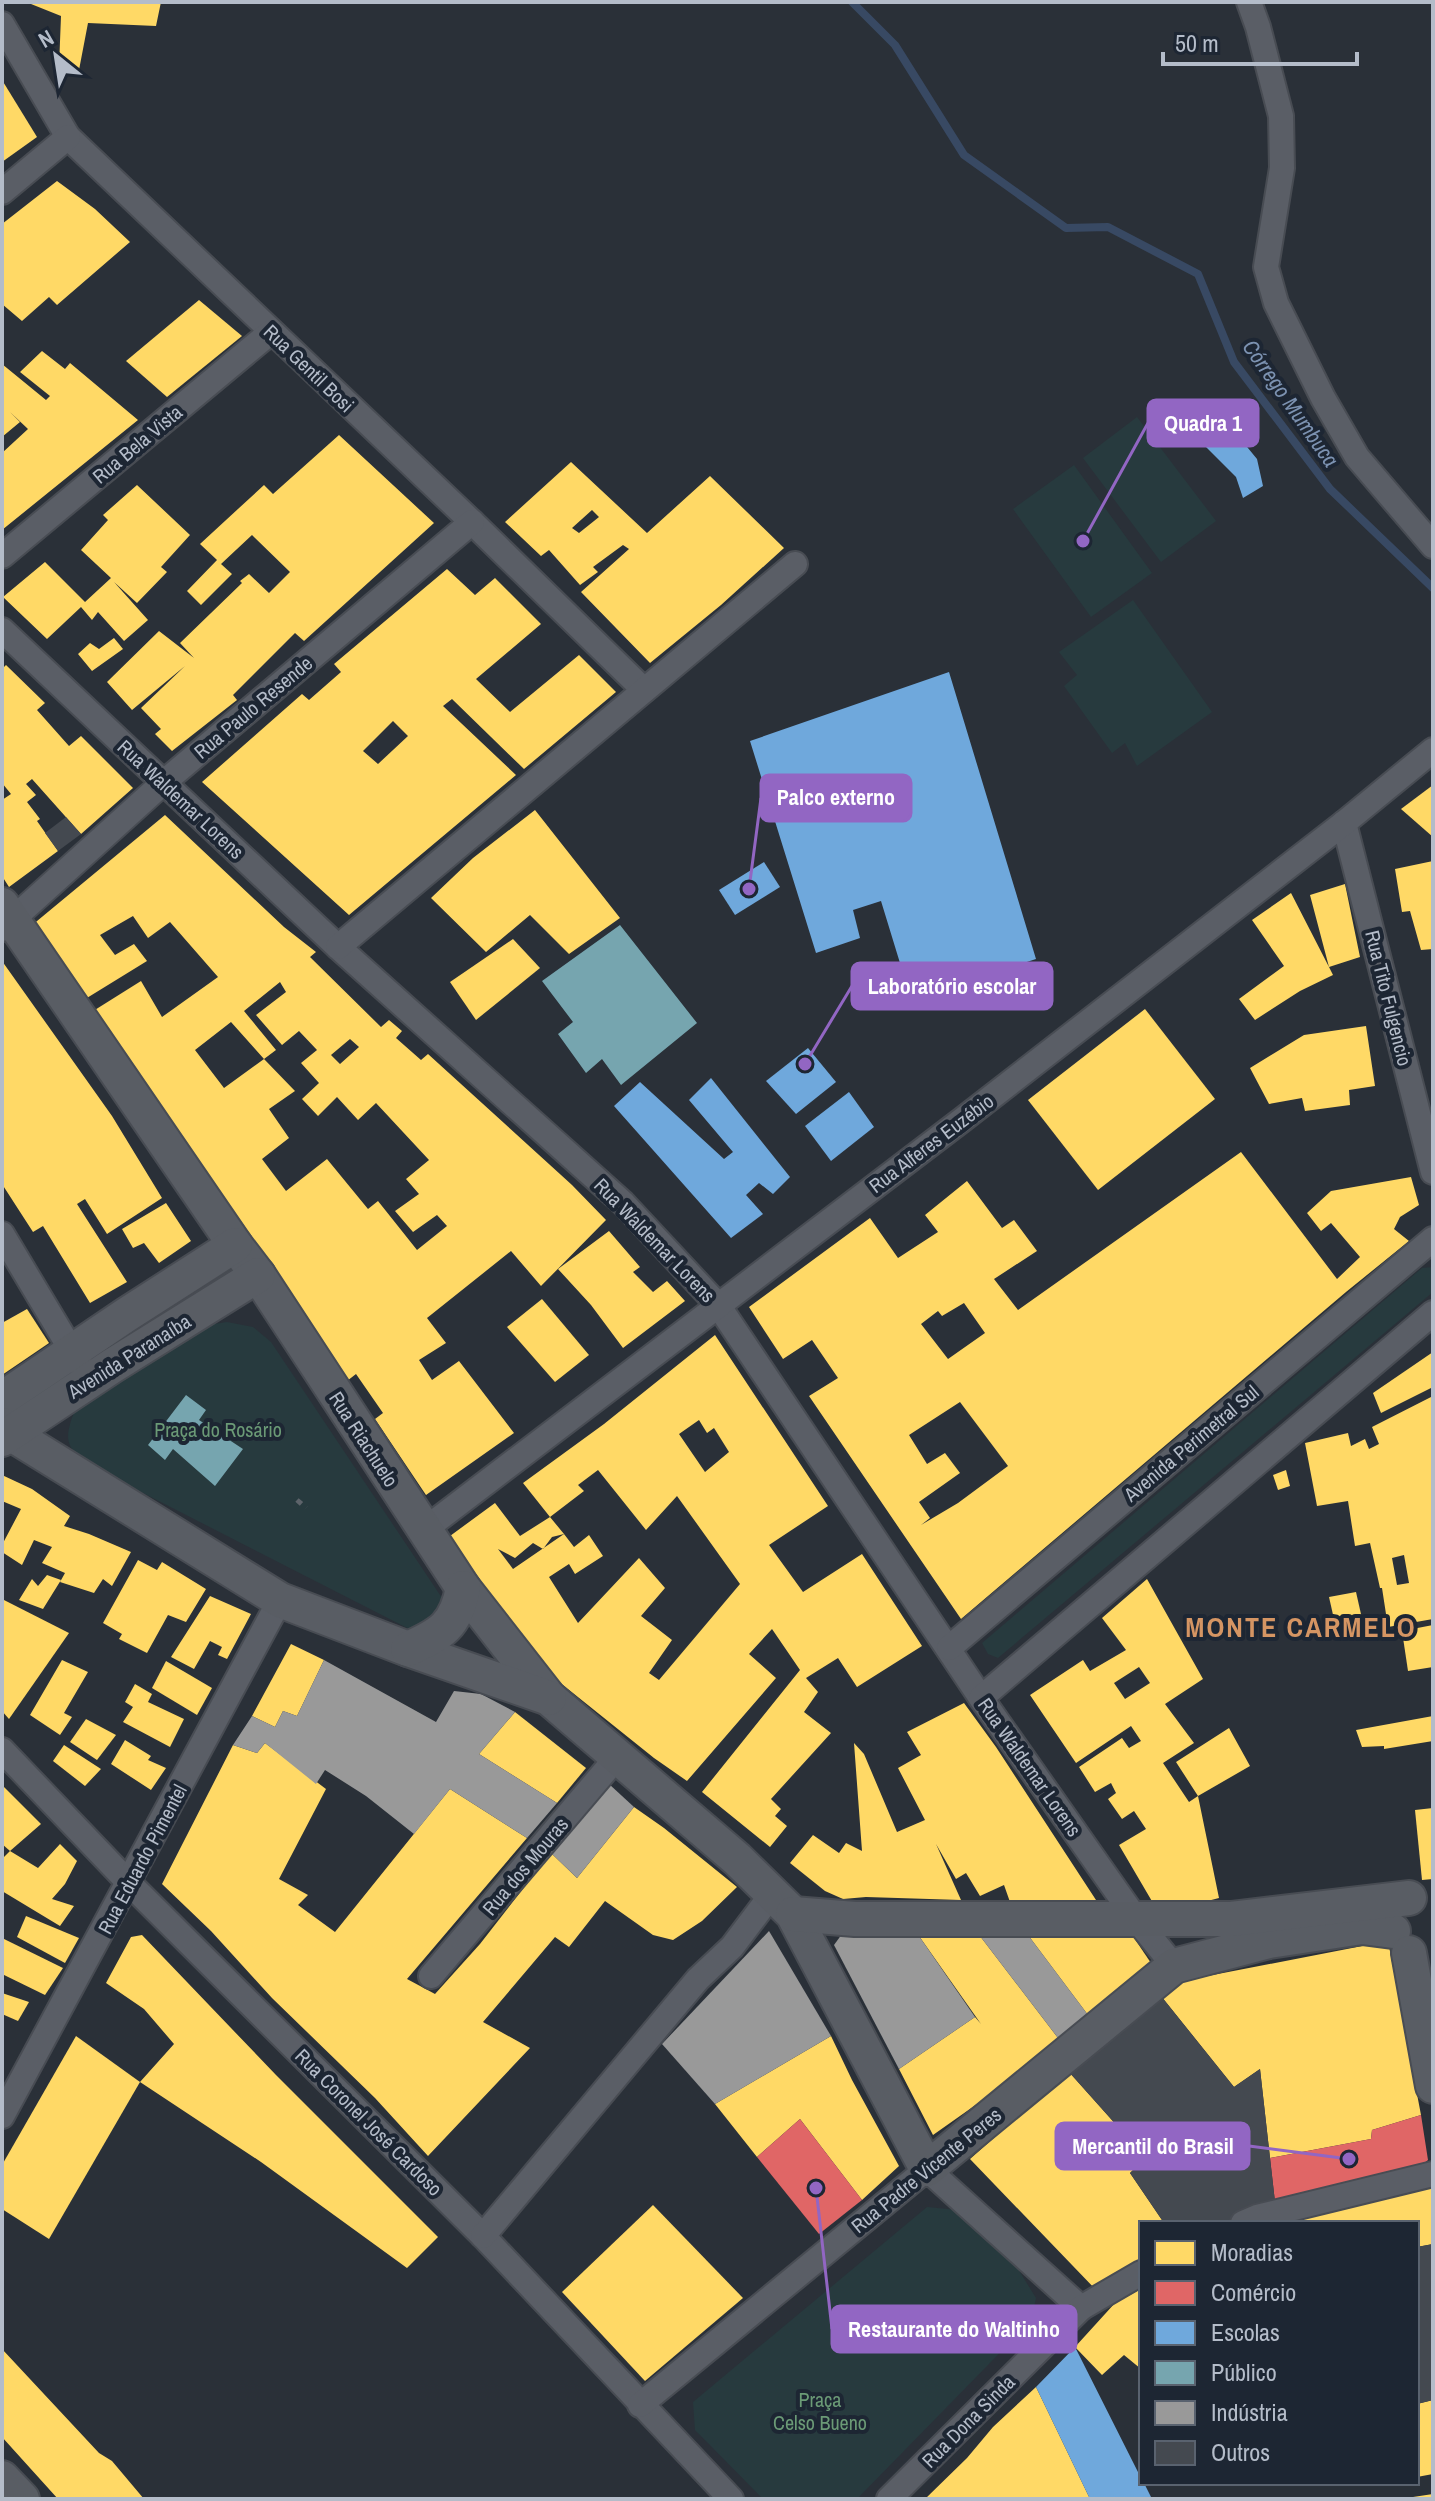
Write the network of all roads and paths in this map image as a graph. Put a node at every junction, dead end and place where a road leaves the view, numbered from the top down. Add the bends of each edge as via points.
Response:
1 (1249, 2) edge
2 (2, 24) edge
3 (68, 137) junction
4 (2, 192) edge
5 (271, 332) junction
6 (472, 522) junction
7 (1433, 546) edge
8 (2, 556) edge
9 (795, 564) dead end
10 (2, 630) edge
11 (644, 690) junction
12 (1433, 750) edge
13 (163, 783) junction
14 (1344, 823) junction
15 (5, 918) edge
16 (338, 947) junction
17 (1433, 1172) edge
18 (2, 1234) edge
19 (1433, 1239) edge
20 (235, 1245) junction
21 (258, 1275) junction
22 (718, 1305) junction
23 (1433, 1313) edge
24 (72, 1351) junction
25 (89, 1380) junction
26 (2, 1399) edge
27 (5, 1432) edge
28 (297, 1500) dead end
29 (306, 1508) dead end
30 (424, 1530) junction
31 (463, 1588) junction
32 (280, 1600) junction
33 (949, 1648) junction
34 (408, 1649) junction
35 (549, 1698) junction
36 (981, 1698) junction
37 (2, 1750) edge
38 (618, 1756) junction
39 (129, 1883) junction
40 (1421, 1898) edge
41 (782, 1904) junction
42 (1136, 1919) junction
43 (1412, 1946) edge
44 (1174, 1966) junction
45 (431, 1976) dead end
46 (1433, 2086) edge
47 (2, 2116) edge
48 (927, 2169) junction
49 (1433, 2174) edge
50 (1248, 2221) edge
51 (483, 2236) junction
52 (1139, 2274) edge
53 (1081, 2308) junction
54 (640, 2405) junction
55 (2, 2478) edge
56 (22, 2499) edge
57 (731, 2499) edge
58 (889, 2499) edge

1 - 7 street via 1281,116 1282,168 1266,267 1276,303 1357,457
2 - 3 street, Rua Gentil Bosi
3 - 4 street
3 - 5 street, Rua Gentil Bosi
5 - 6 street, Rua Gentil Bosi
5 - 8 street, Rua Bela Vista
6 - 11 street, Rua Gentil Bosi
6 - 13 street, Rua Paulo Resende
9 - 11 street
10 - 13 street, Rua Waldemar Lorens
11 - 16 street
12 - 14 street, Rua Alferes Euzébio
13 - 15 street, Rua Paulo Resende
13 - 16 street, Rua Waldemar Lorens
14 - 17 street, Rua Tito Fulgencio
14 - 22 street, Rua Alferes Euzébio
15 - 20 main road, Rua Riachuelo
16 - 22 street, Rua Waldemar Lorens via 623,1203
18 - 24 street
19 - 33 street, Avenida Perimetral Sul
20 - 21 main road, Rua Riachuelo
20 - 24 main road, Avenida Paranaíba
21 - 25 main road, Avenida Paranaíba
21 - 30 main road, Rua Riachuelo
22 - 30 street, Rua Alferes Euzébio
22 - 33 street, Rua Waldemar Lorens
23 - 36 street
24 - 25 street
24 - 26 main road, Avenida Paranaíba
25 - 27 main road, Avenida Paranaíba
27 - 32 main road
28 - 29 path
30 - 31 main road, Rua Riachuelo
31 - 34 main road via 459,1610 449,1623
31 - 35 main road, Rua Riachuelo
32 - 34 main road
32 - 39 street, Rua Eduardo Pimentel
33 - 36 street, Rua Waldemar Lorens
34 - 35 main road
35 - 38 main road, Rua Riachuelo
36 - 42 street, Rua Waldemar Lorens
37 - 39 street, Rua Coronel José Cardoso
38 - 41 main road, Rua Riachuelo
38 - 45 street, Rua dos Mouras
39 - 47 street, Rua Eduardo Pimentel
39 - 51 street, Rua Coronel José Cardoso
40 - 42 main road via 1231,1919
40 - 43 main road via 1399,1907 1394,1919
41 - 42 main road via 855,1919
41 - 48 main road, Rua Riachuelo
41 - 51 street via 698,1979
42 - 44 street, Rua Waldemar Lorens
43 - 44 main road via 1362,1927 1269,1941
43 - 46 main road
44 - 48 main road, Rua Padre Vicente Peres
48 - 53 street
48 - 54 street, Rua Padre Vicente Peres
49 - 50 street
51 - 54 street, Rua Coronel José Cardoso
52 - 53 street, Rua Dona Sinda
53 - 58 street, Rua Dona Sinda
54 - 57 street, Rua Coronel José Cardoso
55 - 56 main road

